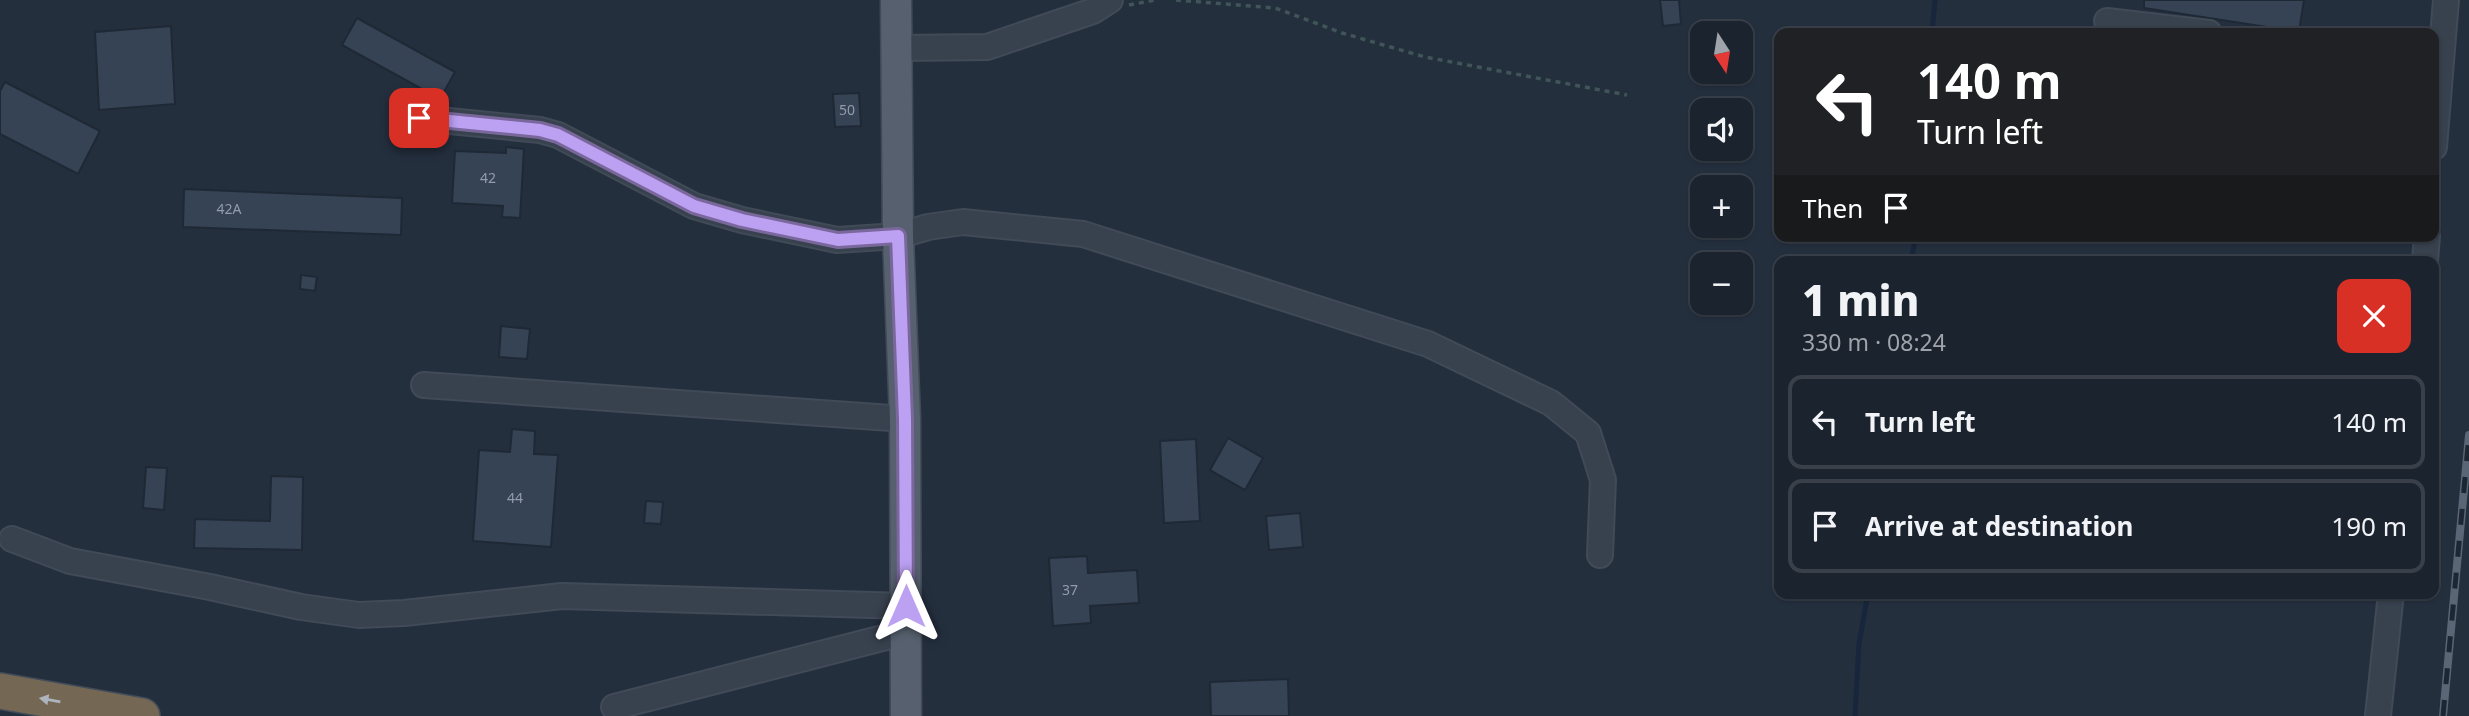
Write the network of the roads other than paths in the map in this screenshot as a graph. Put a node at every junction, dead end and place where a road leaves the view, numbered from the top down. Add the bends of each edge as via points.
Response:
1 (896, 0) edge
2 (1110, 0) edge
3 (2446, 0) edge
4 (2107, 21) dead end
5 (2166, 28) edge
6 (897, 47) junction
7 (2439, 53) edge
8 (419, 118) dead end
9 (898, 236) junction
10 (424, 385) dead end
11 (905, 419) junction
12 (12, 540) dead end
13 (1600, 555) dead end
14 (2390, 599) edge
15 (906, 619) junction
16 (0, 691) edge
17 (614, 707) dead end
18 (142, 716) edge
19 (906, 716) edge
20 (2378, 716) edge

1 - 6 main road
2 - 6 lane via 1093,11 987,47
3 - 7 lane
4 - 5 lane
6 - 9 main road
8 - 9 lane via 558,135 694,206 742,220 838,240
9 - 11 main road
9 - 13 lane via 963,222 1083,234 1428,344 1551,403 1588,433 1603,481
10 - 11 lane
11 - 15 main road
12 - 15 lane via 70,561 359,615 562,596
14 - 20 lane
15 - 17 lane
15 - 19 main road
18 -> 16 highway

